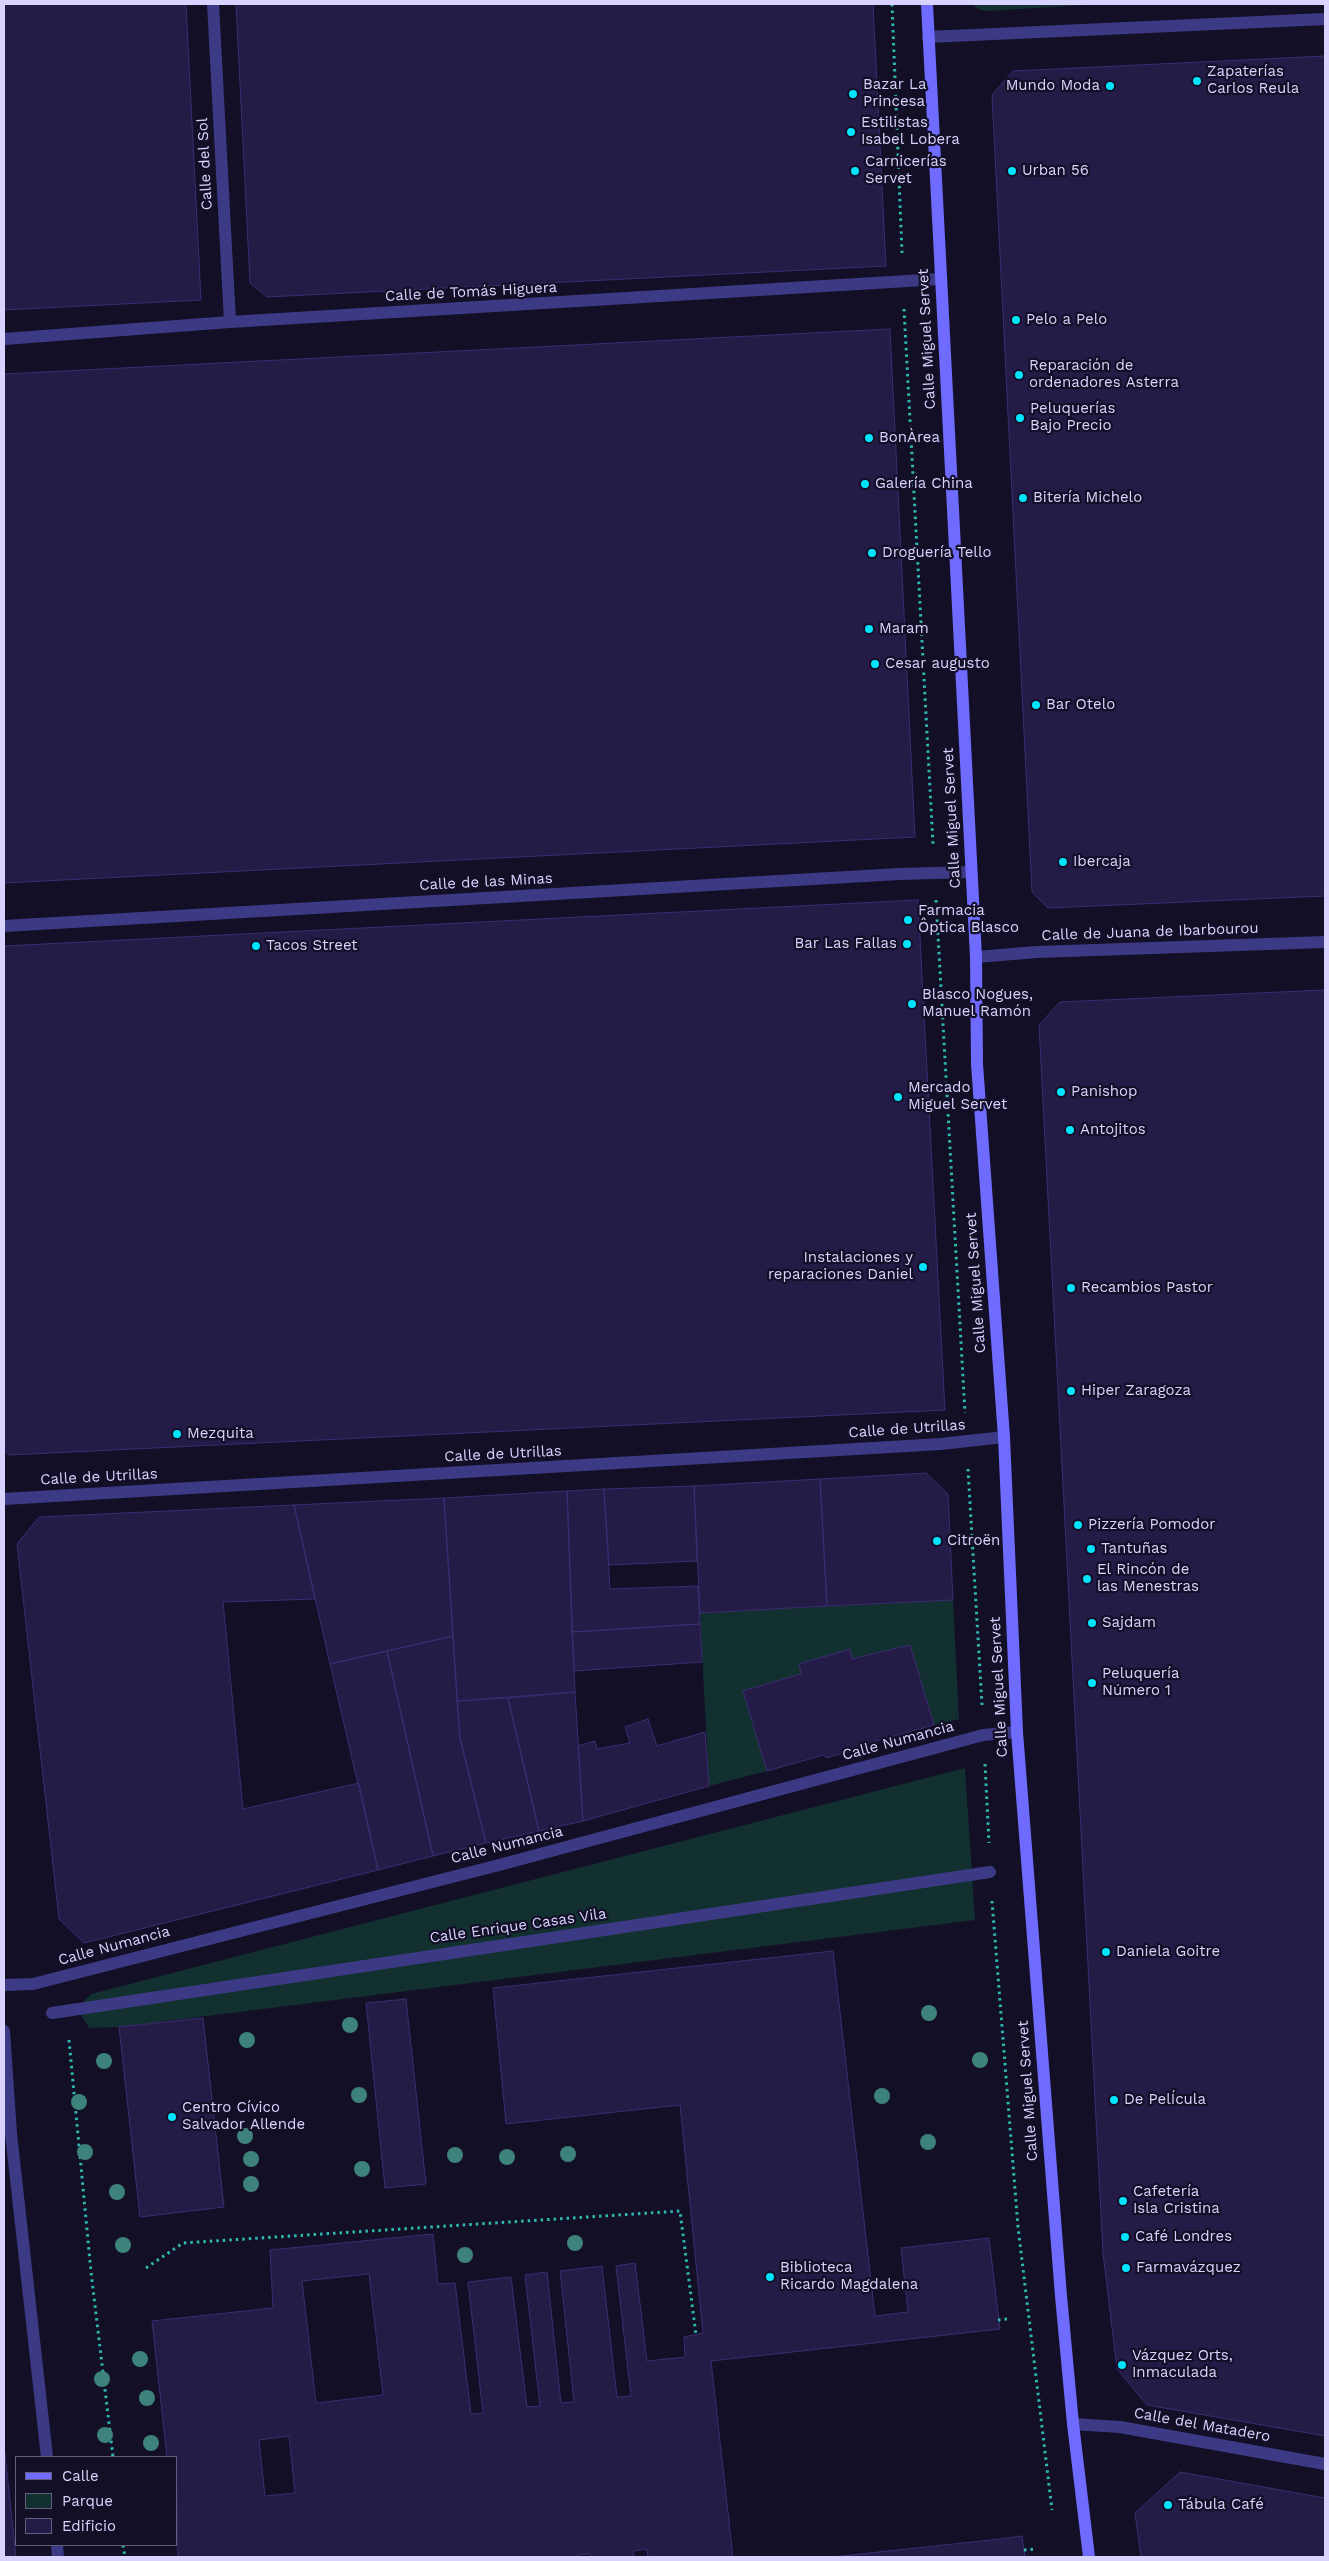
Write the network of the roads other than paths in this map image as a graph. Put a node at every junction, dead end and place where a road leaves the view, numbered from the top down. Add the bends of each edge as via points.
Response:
1 (213, 4) edge
2 (927, 4) edge
3 (1325, 18) edge
4 (928, 37) junction
5 (940, 279) junction
6 (230, 322) junction
7 (4, 340) edge
8 (971, 872) junction
9 (4, 926) edge
10 (1325, 942) edge
11 (976, 957) junction
12 (1004, 1437) junction
13 (4, 1499) edge
14 (1017, 1732) junction
15 (990, 1872) road end
16 (4, 1985) edge
17 (52, 2013) dead end
18 (4, 2031) edge
19 (4, 2045) edge
20 (1073, 2424) junction
21 (47, 2456) edge
22 (1325, 2464) edge
23 (1089, 2557) edge

1 - 6 street, Calle del Sol
2 - 4 main road, Calle Miguel Servet
3 - 4 street
4 - 5 main road, Calle Miguel Servet
5 - 6 street, Calle de Tomás Higuera
5 - 8 main road, Calle Miguel Servet
6 - 7 street, Calle de Tomás Higuera
8 - 9 street, Calle de las Minas
8 - 11 main road, Calle Miguel Servet
10 - 11 street, Calle de Juana de Ibarbourou
11 - 12 main road, Calle Miguel Servet via 977,1064
12 - 13 street, Calle de Utrillas via 967,1442
12 - 14 main road, Calle Miguel Servet
14 - 16 street, Calle Numancia via 983,1735 503,1864 33,1984
14 - 20 main road, Calle Miguel Servet
15 - 17 street, Calle Enrique Casas Vila
18 - 19 street
19 - 21 street
20 - 22 street, Calle del Matadero via 1120,2427
20 - 23 main road, Calle Miguel Servet

